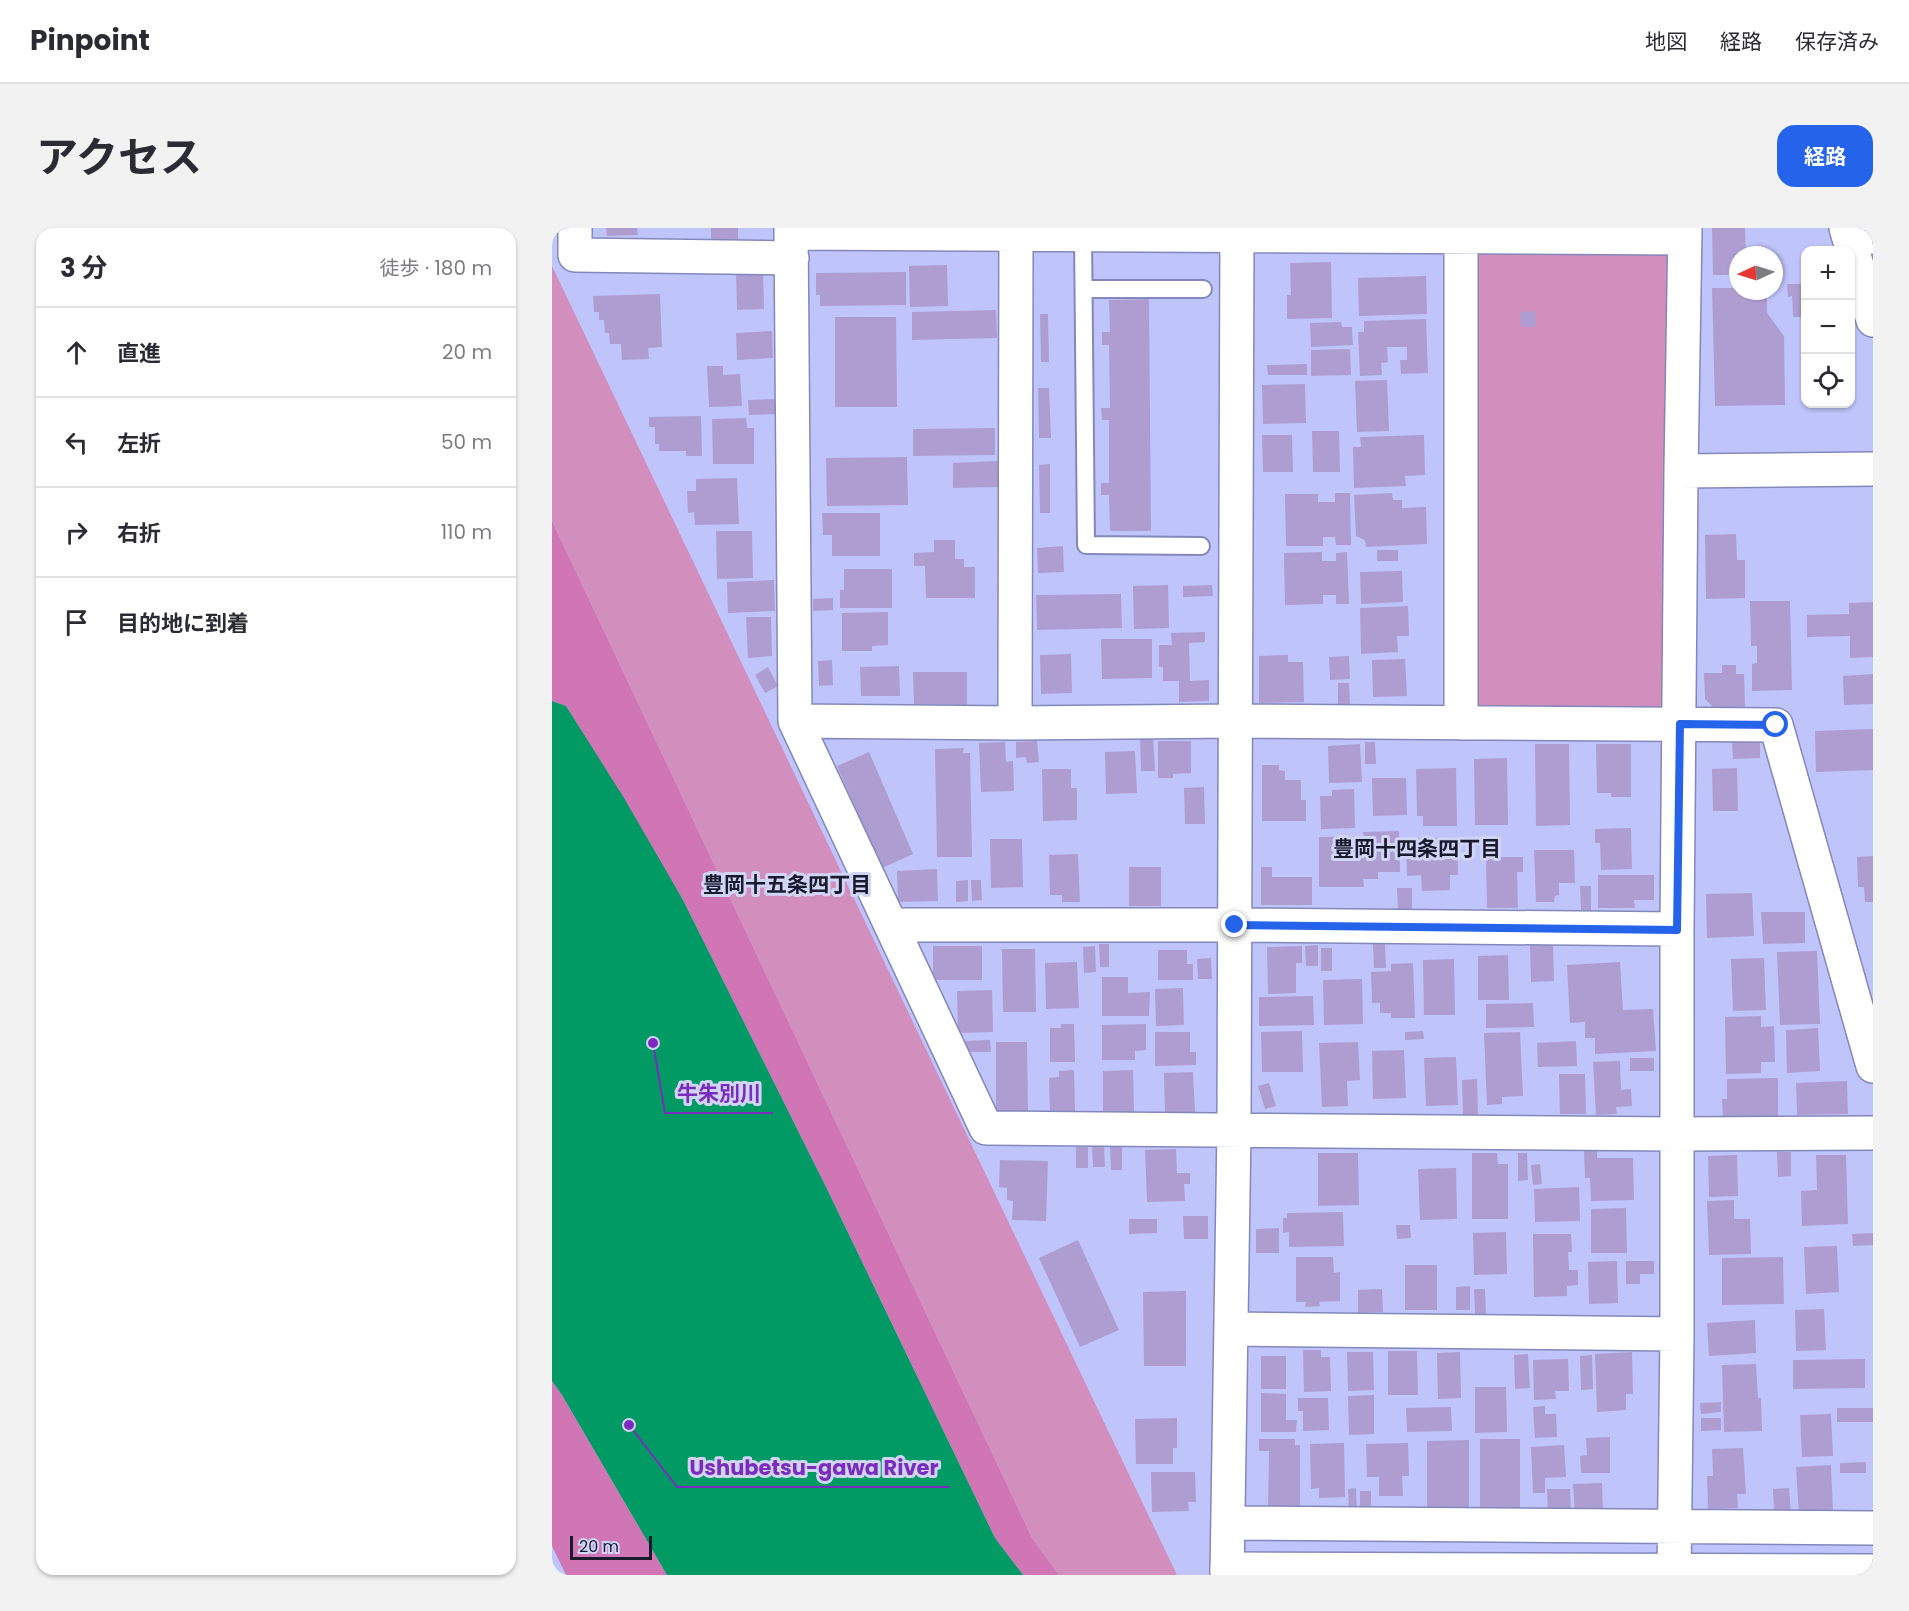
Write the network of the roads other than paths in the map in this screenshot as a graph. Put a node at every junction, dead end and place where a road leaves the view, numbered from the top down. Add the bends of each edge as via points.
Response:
1 (575, 228) edge
2 (1016, 231) edge
3 (1237, 232) edge
4 (1461, 232) edge
5 (1685, 233) edge
6 (1856, 234) edge
7 (1083, 235) junction
8 (792, 240) edge
9 (1084, 289) junction
10 (1203, 289) dead end
11 (1873, 320) edge
12 (1873, 469) edge
13 (1681, 471) junction
14 (1201, 546) dead end
15 (795, 721) junction
16 (1235, 722) junction
17 (1015, 723) junction
18 (1461, 723) junction
19 (1680, 724) junction
20 (891, 925) junction
21 (1235, 925) junction
22 (1677, 930) junction
23 (1873, 1066) edge
24 (1234, 1130) junction
25 (1873, 1133) edge
26 (1676, 1134) junction
27 (1232, 1329) junction
28 (1677, 1334) junction
29 (1228, 1523) junction
30 (1450, 1525) junction
31 (1674, 1527) junction
32 (1873, 1528) edge
33 (1873, 1571) edge
34 (1227, 1572) edge
35 (1450, 1573) edge
36 (1674, 1573) edge

1 - 8 street via 575,255
2 - 7 street
2 - 8 street
2 - 17 street
3 - 4 street
3 - 7 street
3 - 16 street
4 - 5 street
4 - 18 street
5 - 13 street
6 - 11 street
7 - 9 lane
8 - 15 street
9 - 10 lane
9 - 14 lane via 1086,545
12 - 13 street
13 - 19 street
15 - 17 street
15 - 20 street
16 - 17 street
16 - 18 street
16 - 21 street
18 - 19 street
19 - 22 street
19 - 23 street via 1776,725
20 - 21 street
20 - 24 street via 986,1128
21 - 22 street
21 - 24 street
22 - 26 street
24 - 26 street
24 - 27 street
25 - 26 street
26 - 28 street
27 - 28 street
27 - 29 street
28 - 31 street
29 - 30 street
29 - 34 street
30 - 31 street
30 - 35 street
31 - 32 street
31 - 36 street
33 - 36 street
34 - 35 street
35 - 36 street

